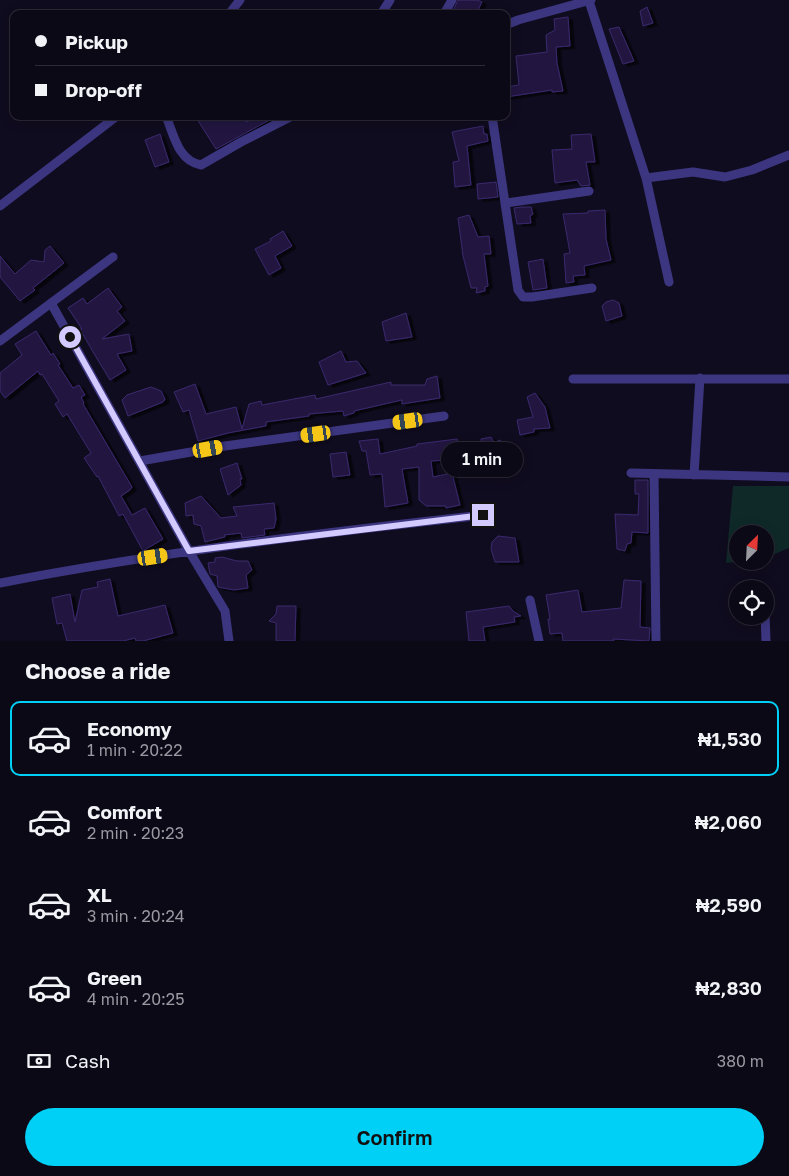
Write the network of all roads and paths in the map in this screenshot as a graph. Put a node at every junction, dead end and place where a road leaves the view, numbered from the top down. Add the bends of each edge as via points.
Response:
1 (240, 0) edge
2 (590, 0) edge
3 (232, 10) edge
4 (510, 23) edge
5 (112, 120) edge
6 (168, 120) edge
7 (284, 120) edge
8 (493, 120) edge
9 (789, 155) edge
10 (646, 178) junction
11 (589, 191) dead end
12 (506, 203) junction
13 (0, 206) edge
14 (113, 257) dead end
15 (669, 282) dead end
16 (592, 288) dead end
17 (51, 303) junction
18 (0, 340) edge
19 (700, 378) junction
20 (573, 379) dead end
21 (789, 379) edge
22 (444, 416) dead end
23 (140, 461) junction
24 (631, 473) dead end
25 (654, 474) junction
26 (694, 475) junction
27 (789, 477) edge
28 (483, 515) dead end
29 (189, 551) junction
30 (0, 583) edge
31 (530, 600) dead end
32 (765, 625) edge
33 (229, 641) edge
34 (539, 641) edge
35 (656, 641) edge
36 (766, 641) edge

1 - 3 street
2 - 4 street
2 - 10 street
5 - 13 street
6 - 7 street via 182,154 193,164 201,165
8 - 12 street
9 - 10 street via 725,178 693,172
10 - 15 street
11 - 12 street
12 - 16 street via 518,290 523,297
14 - 17 street
17 - 18 street
17 - 23 street
19 - 20 street
19 - 21 street
19 - 26 street
22 - 23 street
23 - 29 street
24 - 25 street
25 - 26 street
25 - 35 street
26 - 27 street
28 - 29 street
29 - 30 street
29 - 33 street via 225,611
31 - 34 street
32 - 36 street

